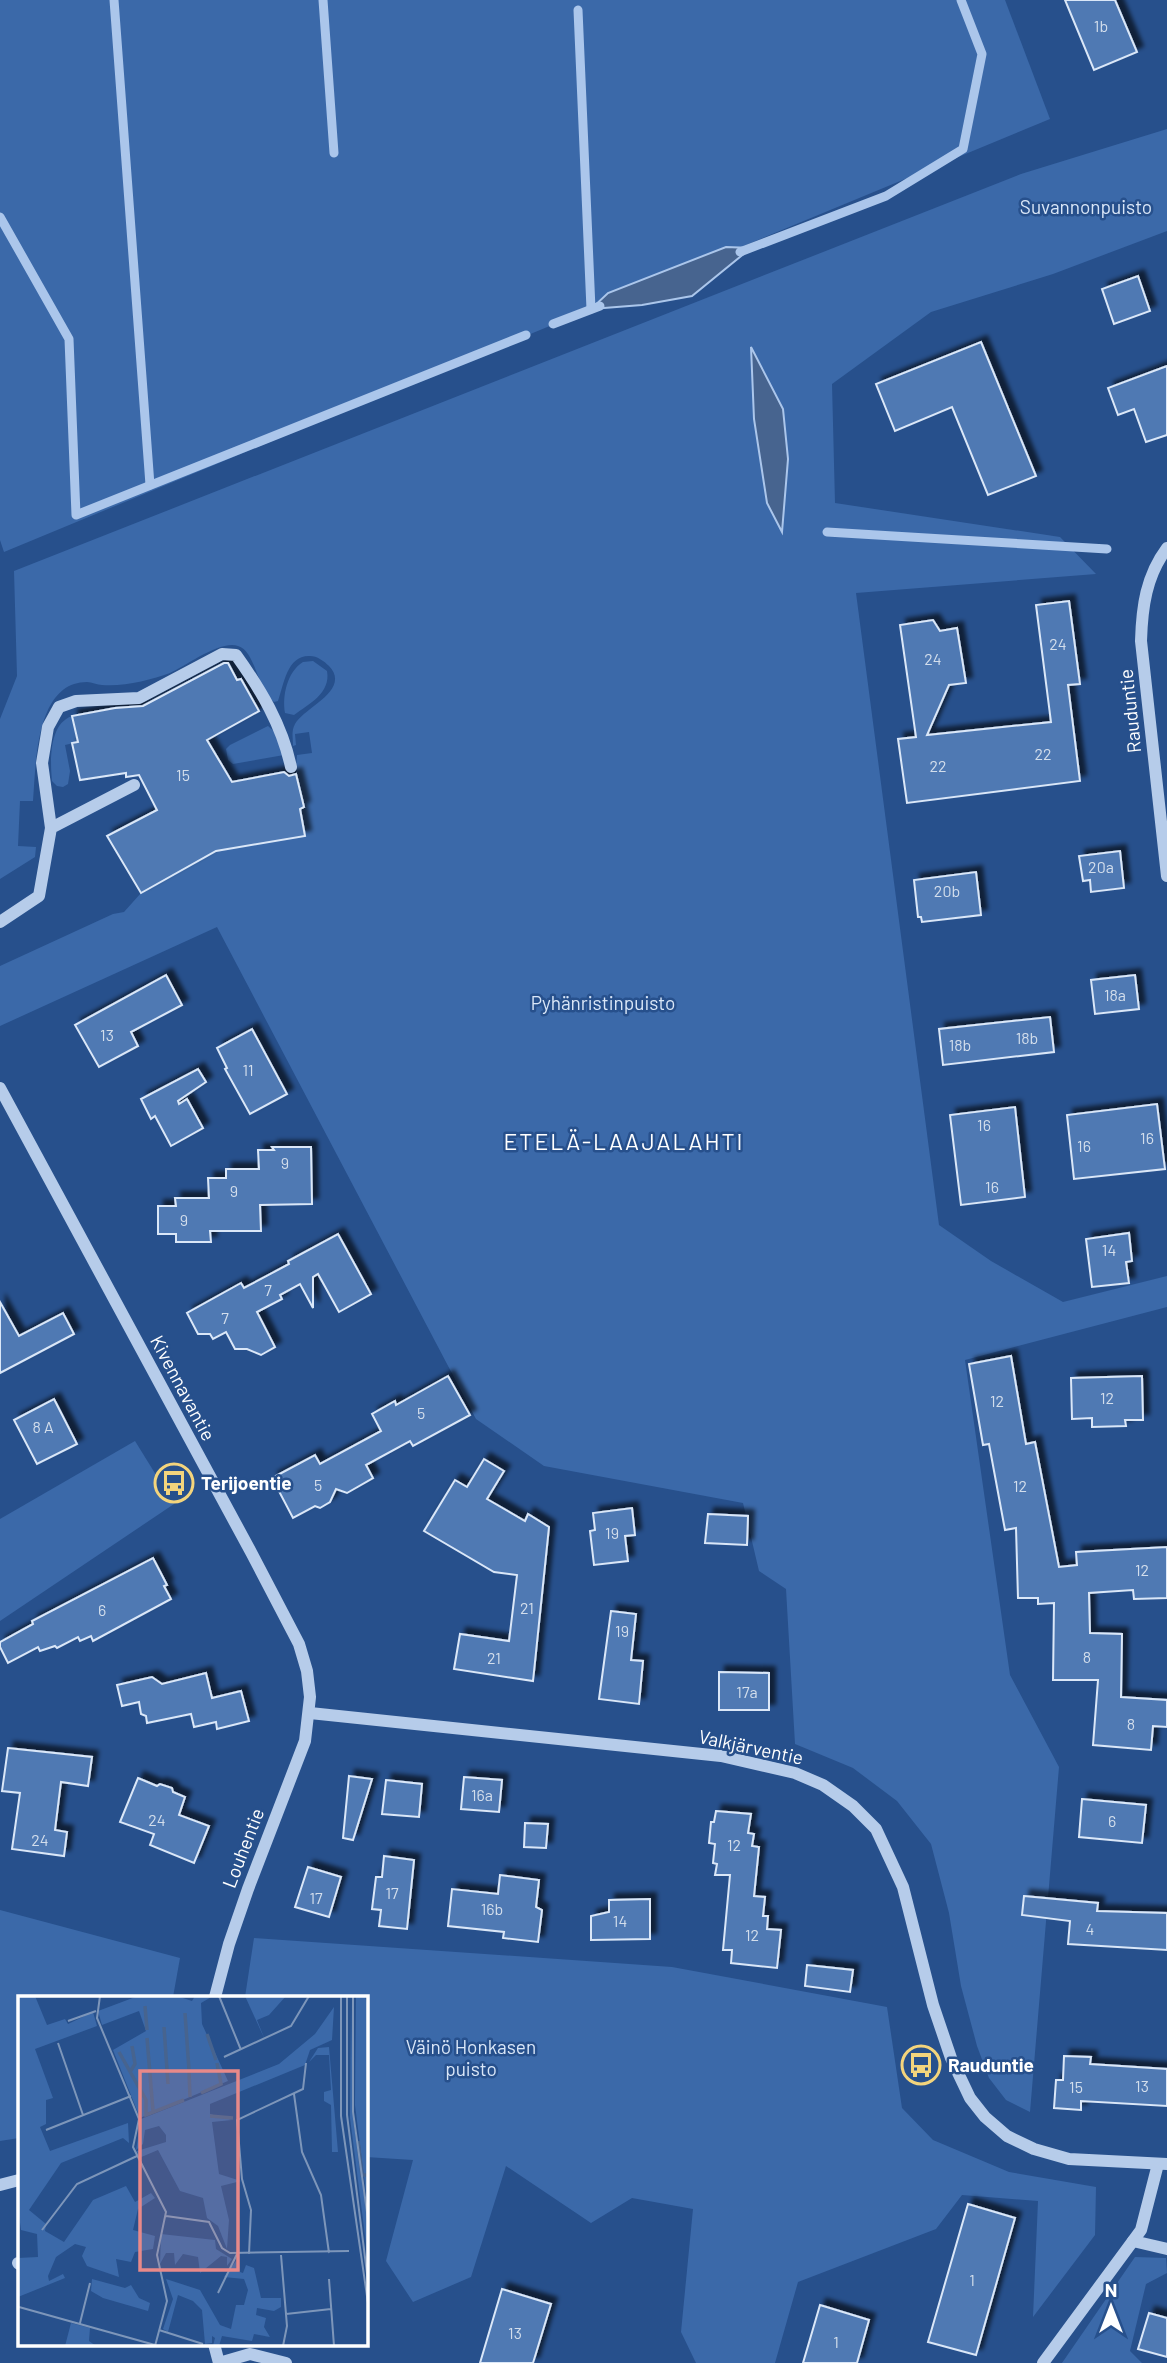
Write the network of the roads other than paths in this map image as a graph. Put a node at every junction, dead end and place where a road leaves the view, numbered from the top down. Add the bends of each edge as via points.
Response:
1 (1167, 548) edge
2 (291, 767) dead end
3 (134, 785) dead end
4 (51, 828) junction
5 (1167, 876) edge
6 (0, 922) edge
7 (0, 1088) edge
8 (310, 1713) junction
9 (215, 1996) edge
10 (1163, 2164) edge
11 (18, 2180) edge
12 (0, 2185) edge
13 (1133, 2241) junction
14 (1167, 2249) edge
15 (215, 2346) edge
16 (219, 2363) edge
17 (286, 2363) edge
18 (1043, 2363) edge

1 - 5 street, Rauduntie via 1149,579 1141,640
2 - 4 street via 276,718 255,683 236,655 222,654 139,698 76,701 59,707 48,727 42,763
3 - 4 street
4 - 6 street via 38,896
7 - 8 street, Kivennavantie via 299,1644 307,1671
8 - 9 street, Louhentie
8 - 10 street, Valkjärventie via 721,1756 795,1773 823,1785 876,1829 903,1888 951,2057 970,2098 985,2117 1016,2140 1069,2159
10 - 13 street
11 - 12 street
13 - 14 street
13 - 18 street
15 - 16 street
16 - 17 street via 250,2354

